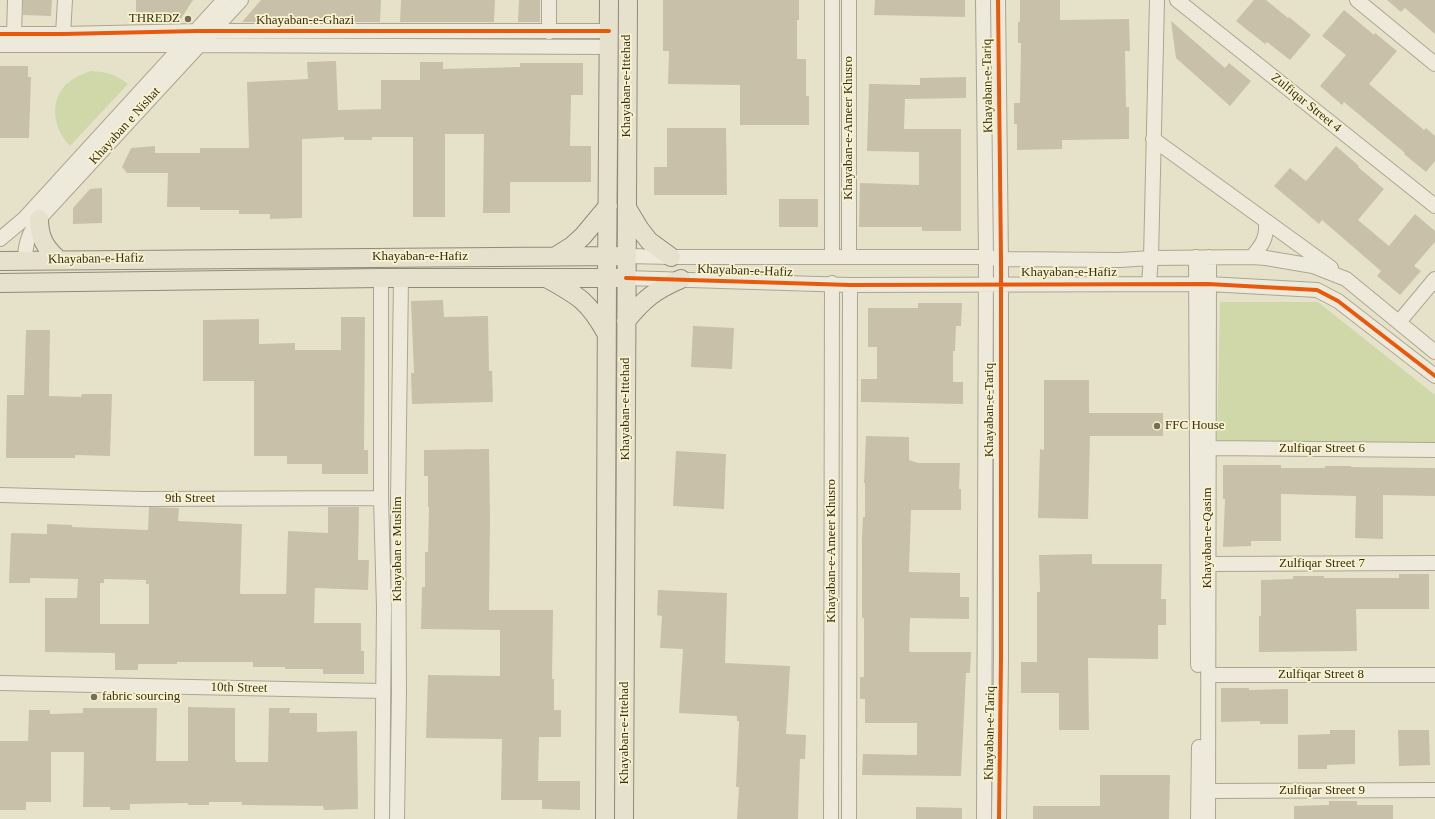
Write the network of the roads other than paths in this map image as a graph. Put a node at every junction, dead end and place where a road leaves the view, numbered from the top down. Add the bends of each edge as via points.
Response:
1 (15, 0) edge
2 (64, 0) edge
3 (224, 0) edge
4 (241, 0) edge
5 (549, 0) edge
6 (609, 0) edge
7 (628, 0) edge
8 (832, 0) edge
9 (849, 0) edge
10 (983, 0) edge
11 (998, 0) edge
12 (1157, 0) edge
13 (1178, 0) edge
14 (1357, 0) edge
15 (997, 22) junction
16 (982, 23) junction
17 (197, 31) junction
18 (212, 31) junction
19 (549, 32) junction
20 (0, 34) edge
21 (64, 34) junction
22 (14, 35) junction
23 (609, 39) junction
24 (0, 45) edge
25 (183, 45) junction
26 (199, 45) junction
27 (998, 51) junction
28 (983, 53) junction
29 (1435, 64) edge
30 (1153, 139) junction
31 (608, 206) junction
32 (1435, 206) edge
33 (627, 208) junction
34 (39, 219) junction
35 (1266, 221) junction
36 (0, 239) edge
37 (556, 256) junction
38 (607, 256) junction
39 (627, 256) junction
40 (671, 257) junction
41 (832, 257) junction
42 (849, 257) junction
43 (986, 257) junction
44 (1202, 257) junction
45 (1252, 257) junction
46 (1151, 258) junction
47 (1001, 259) junction
48 (25, 260) junction
49 (59, 260) junction
50 (0, 261) edge
51 (381, 278) junction
52 (402, 278) junction
53 (547, 278) junction
54 (607, 278) junction
55 (626, 278) junction
56 (681, 279) junction
57 (1346, 279) junction
58 (1435, 279) edge
59 (0, 283) edge
60 (1148, 283) junction
61 (832, 284) junction
62 (850, 284) junction
63 (985, 284) junction
64 (1000, 284) junction
65 (1202, 284) junction
66 (626, 321) junction
67 (1399, 322) junction
68 (606, 333) junction
69 (1435, 352) edge
70 (1435, 376) edge
71 (1208, 448) junction
72 (1435, 450) edge
73 (0, 495) edge
74 (381, 498) junction
75 (1435, 563) edge
76 (1209, 564) junction
77 (398, 607) junction
78 (384, 608) junction
79 (1001, 635) junction
80 (984, 636) junction
81 (1001, 658) junction
82 (984, 662) junction
83 (1208, 675) junction
84 (1435, 675) edge
85 (0, 683) edge
86 (382, 691) junction
87 (1435, 790) edge
88 (1209, 791) junction
89 (849, 800) junction
90 (831, 801) junction
91 (382, 819) edge
92 (397, 819) edge
93 (605, 819) edge
94 (624, 819) edge
95 (831, 819) edge
96 (849, 819) edge
97 (984, 819) edge
98 (999, 819) edge
99 (1198, 819) edge
100 (1208, 819) edge

1 - 22 street
2 - 21 street
3 - 17 street, Khayaban e Nishat
4 - 18 street, Khayaban e Nishat
5 - 19 street
6 - 23 main road, Khayaban-e-Ittehad
7 - 33 main road, Khayaban-e-Ittehad
8 - 41 street, Khayaban-e-Ameer Khusro
9 - 42 street, Khayaban-e-Ameer Khusro
10 - 16 street, Khayaban-e-Tariq
11 - 15 street, Khayaban-e-Tariq
12 - 30 street
13 - 32 street, Zulfiqar Street 4
14 - 29 street
15 - 16 street via 990,27
15 - 27 street, Khayaban-e-Tariq
16 - 28 street, Khayaban-e-Tariq
17 - 18 street, Khayaban-e-Ghazi
17 - 21 street, Khayaban-e-Ghazi
17 - 25 street, Khayaban e Nishat
18 - 19 street, Khayaban-e-Ghazi
18 - 26 street, Khayaban e Nishat
19 - 23 street, Khayaban-e-Ghazi
20 - 22 street, Khayaban-e-Ghazi
21 - 22 street, Khayaban-e-Ghazi
23 - 26 street, Khayaban-e-Ghazi
23 - 31 main road, Khayaban-e-Ittehad
24 - 25 street, Khayaban-e-Ghazi
25 - 26 street, Khayaban-e-Ghazi
25 - 36 street, Khayaban e Nishat via 24,219
26 - 34 street, Khayaban e Nishat
27 - 28 street via 990,46
27 - 47 street, Khayaban-e-Tariq
28 - 43 street, Khayaban-e-Tariq
30 - 35 street
30 - 46 street
31 - 37 main road via 583,236
31 - 38 main road, Khayaban-e-Ittehad
33 - 39 main road, Khayaban-e-Ittehad
33 - 40 main road via 649,241
34 - 48 street, Khayaban e Nishat via 29,235
34 - 49 main road via 41,238
35 - 45 street via 1265,240
35 - 57 street
37 - 38 main road, Khayaban-e-Hafiz
37 - 49 main road, Khayaban-e-Hafiz
38 - 39 main road, Khayaban-e-Hafiz
38 - 54 main road, Khayaban-e-Ittehad
39 - 40 street, Khayaban-e-Hafiz
39 - 55 main road, Khayaban-e-Ittehad
40 - 41 street, Khayaban-e-Hafiz
41 - 42 street, Khayaban-e-Hafiz
42 - 43 street, Khayaban-e-Hafiz
43 - 47 street, Khayaban-e-Hafiz
43 - 63 street, Khayaban-e-Tariq
44 - 45 street, Khayaban-e-Hafiz
44 - 46 street, Khayaban-e-Hafiz
44 - 65 street, Khayaban-e-Qasim
45 - 57 street, Khayaban-e-Hafiz via 1313,266
46 - 47 street, Khayaban-e-Hafiz
46 - 60 street
47 - 64 street, Khayaban-e-Tariq
48 - 49 main road, Khayaban-e-Hafiz
48 - 50 main road, Khayaban-e-Hafiz
51 - 52 main road, Khayaban-e-Hafiz
51 - 59 main road, Khayaban-e-Hafiz
51 - 74 street
52 - 53 main road, Khayaban-e-Hafiz
52 - 77 street, Khayaban e Muslim
53 - 54 main road, Khayaban-e-Hafiz
53 - 68 main road via 585,302
54 - 55 main road, Khayaban-e-Hafiz
54 - 68 main road, Khayaban-e-Ittehad
55 - 56 street, Khayaban-e-Hafiz
55 - 66 main road, Khayaban-e-Ittehad
56 - 61 street, Khayaban-e-Hafiz
56 - 66 main road via 662,287 650,296
57 - 67 street, Khayaban-e-Hafiz
58 - 67 street
60 - 64 street, Khayaban-e-Hafiz
60 - 65 street, Khayaban-e-Hafiz
61 - 62 street, Khayaban-e-Hafiz
61 - 90 street, Khayaban-e-Ameer Khusro
62 - 63 street, Khayaban-e-Hafiz
62 - 89 street, Khayaban-e-Ameer Khusro
63 - 64 street, Khayaban-e-Hafiz
63 - 80 street, Khayaban-e-Tariq
64 - 79 street, Khayaban-e-Tariq
65 - 70 street, Khayaban-e-Hafiz via 1317,290 1338,301
65 - 71 street, Khayaban-e-Qasim
65 - 99 street, Khayaban-e-Qasim
66 - 94 main road, Khayaban-e-Ittehad
67 - 69 street, Khayaban-e-Hafiz
68 - 93 main road, Khayaban-e-Ittehad
71 - 72 street, Zulfiqar Street 6
71 - 76 street, Khayaban-e-Qasim
73 - 74 street, 9th Street via 142,499
74 - 78 street
75 - 76 street, Zulfiqar Street 7
76 - 83 street, Khayaban-e-Qasim
77 - 78 street
77 - 92 street, Khayaban e Muslim
78 - 86 street
79 - 80 street via 991,641
79 - 81 street, Khayaban-e-Tariq
80 - 82 street, Khayaban-e-Tariq
81 - 82 street via 991,653 986,656
81 - 98 street, Khayaban-e-Tariq
82 - 97 street, Khayaban-e-Tariq
83 - 84 street, Zulfiqar Street 8
83 - 88 street, Khayaban-e-Qasim
85 - 86 street, 10th Street
86 - 91 street
87 - 88 street, Zulfiqar Street 9
88 - 100 street, Khayaban-e-Qasim
89 - 90 street via 841,807 835,806
89 - 96 street, Khayaban-e-Ameer Khusro
90 - 95 street, Khayaban-e-Ameer Khusro

